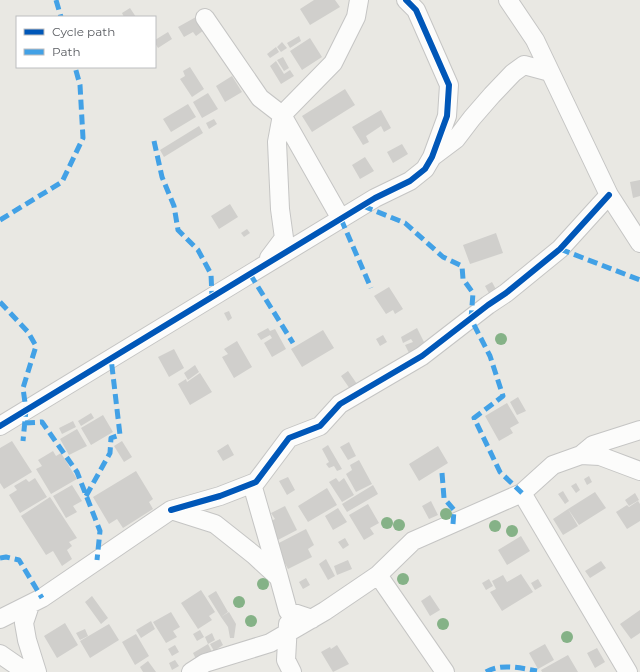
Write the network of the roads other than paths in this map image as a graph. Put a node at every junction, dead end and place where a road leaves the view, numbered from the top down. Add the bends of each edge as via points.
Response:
1 (358, 0) edge
2 (406, 0) edge
3 (508, 0) edge
4 (205, 18) dead end
5 (550, 72) junction
6 (282, 115) junction
7 (432, 157) junction
8 (609, 195) junction
9 (342, 219) junction
10 (640, 242) edge
11 (261, 268) junction
12 (0, 426) edge
13 (640, 430) edge
14 (581, 455) junction
15 (640, 471) edge
16 (252, 484) junction
17 (522, 493) junction
18 (171, 510) junction
19 (378, 575) junction
20 (279, 578) junction
21 (30, 605) junction
22 (288, 611) junction
23 (0, 619) edge
24 (312, 619) junction
25 (288, 632) junction
26 (0, 654) edge
27 (26, 672) edge
28 (37, 672) edge
29 (191, 672) edge
30 (292, 672) edge
31 (445, 672) edge
32 (628, 672) edge

1 - 6 street via 356,16 333,63
2 - 7 street via 416,10 449,85 447,116
3 - 5 street via 535,40
4 - 6 street via 260,98
5 - 7 street via 524,65 512,73 456,138
5 - 8 street
6 - 9 street
6 - 11 street via 277,142 284,238
7 - 9 street via 425,169 410,181 375,198
8 - 10 street
8 - 16 street via 560,250 506,294 422,356 340,404 320,426 289,438
9 - 11 street
11 - 12 street
13 - 14 street via 593,445
14 - 15 street via 600,456
14 - 17 street via 553,465
16 - 18 street
16 - 20 street
17 - 19 street via 413,541
17 - 32 street
18 - 20 street via 215,524
18 - 21 street
19 - 24 street
19 - 31 street
20 - 22 street
21 - 23 street
21 - 28 street via 24,623
22 - 24 street
22 - 25 street
24 - 25 street
25 - 29 street via 270,643 205,663
25 - 30 street via 286,660
26 - 27 street

